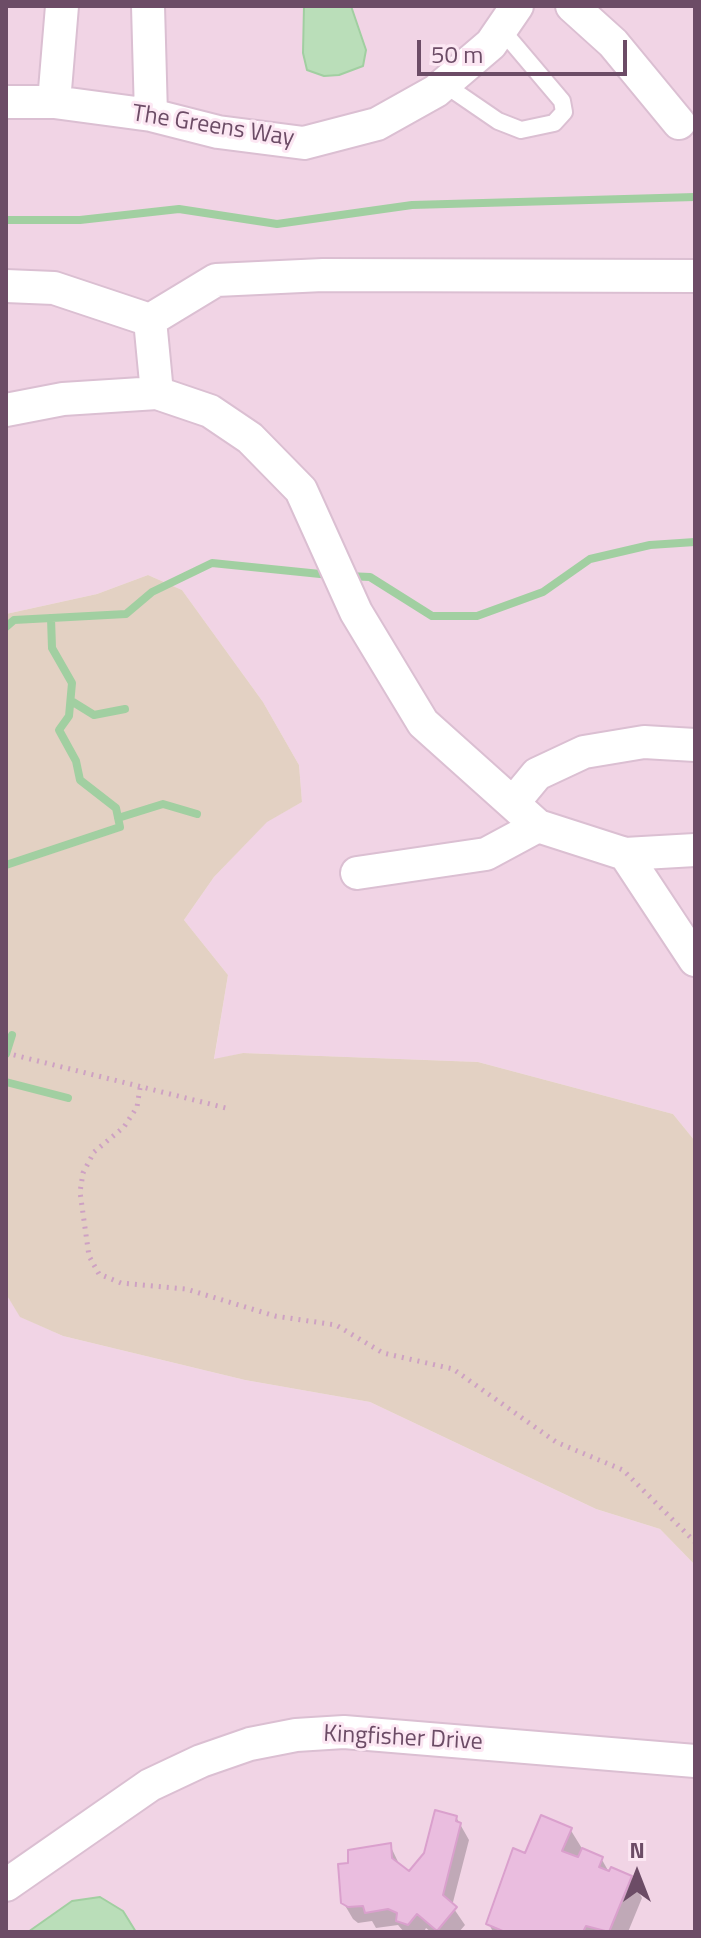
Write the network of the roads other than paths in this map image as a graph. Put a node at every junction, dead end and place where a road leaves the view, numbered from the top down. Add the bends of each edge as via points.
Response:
1 (62, 6) edge
2 (148, 6) edge
3 (572, 6) edge
4 (509, 18) edge
5 (444, 84) junction
6 (6, 102) edge
7 (54, 102) junction
8 (151, 115) junction
9 (679, 123) dead end
10 (695, 276) edge
11 (6, 286) edge
12 (150, 320) junction
13 (157, 393) junction
14 (6, 410) edge
15 (695, 745) edge
16 (513, 803) junction
17 (538, 826) junction
18 (695, 850) edge
19 (625, 854) junction
20 (357, 873) dead end
21 (695, 960) edge
22 (695, 1761) edge
23 (6, 1885) edge

1 - 7 street
2 - 8 street
3 - 9 street via 613,43
4 - 5 street, The Greens Way via 491,44
4 - 5 lane via 562,101 564,112 554,123 521,130 498,121
5 - 8 street, The Greens Way via 377,124 304,143 218,132
6 - 7 street, The Greens Way
7 - 8 street, The Greens Way
10 - 12 street via 323,275 216,280
11 - 12 street via 54,288
12 - 13 street
13 - 14 street via 63,399
13 - 16 street via 210,411 250,438 301,490 356,612 423,723
15 - 16 street via 644,742 584,752 537,774
16 - 17 street
17 - 19 street
17 - 20 street via 486,854
18 - 19 street
19 - 21 street
22 - 23 street, Kingfisher Drive via 344,1732 296,1735 213,1756 150,1785

